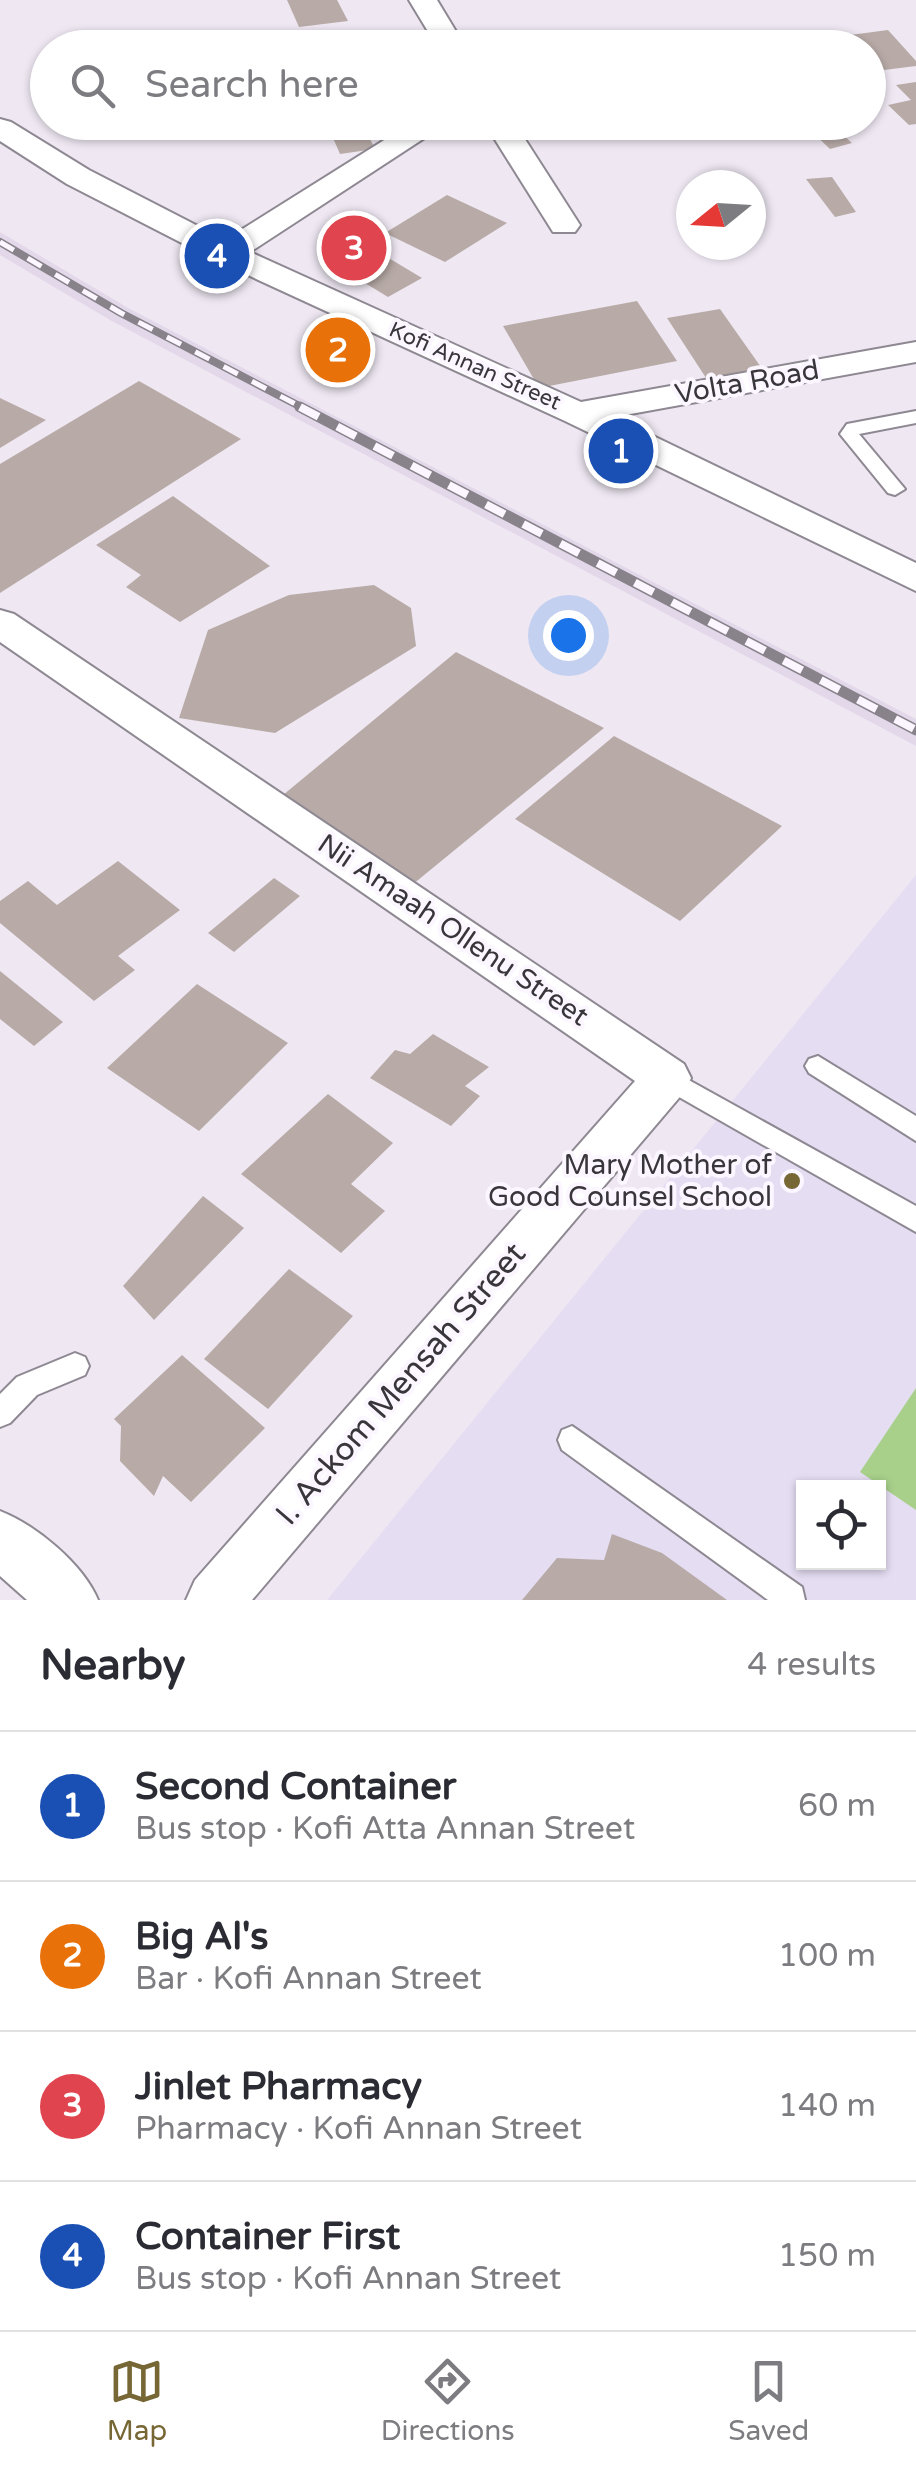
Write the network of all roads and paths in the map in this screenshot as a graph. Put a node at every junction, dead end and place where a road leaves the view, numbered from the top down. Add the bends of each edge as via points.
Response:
1 (423, 0) edge
2 (441, 30) edge
3 (0, 128) edge
4 (405, 140) edge
5 (510, 140) edge
6 (564, 225) dead end
7 (226, 252) junction
8 (916, 352) edge
9 (578, 413) junction
10 (916, 417) edge
11 (894, 488) dead end
12 (916, 578) edge
13 (0, 623) edge
14 (818, 1066) dead end
15 (667, 1078) junction
16 (916, 1130) edge
17 (916, 1220) edge
18 (76, 1366) dead end
19 (0, 1414) edge
20 (572, 1440) dead end
21 (0, 1538) edge
22 (791, 1598) edge
23 (69, 1600) edge
24 (215, 1600) edge

1 - 2 street
3 - 7 street, Kofi Annan Street via 78,177
4 - 7 street
5 - 6 street
7 - 9 street, Kofi Annan Street
8 - 9 street, Volta Road
9 - 12 street, Kofi Annan Street
10 - 11 lane via 849,434
13 - 15 street, Nii Amaah Ollenu Street
14 - 16 lane
15 - 17 lane, Nii Amaah Ollenu Street
15 - 24 street, I. Ackom Mensah Street
18 - 19 lane via 27,1386
20 - 22 lane
21 - 23 street

